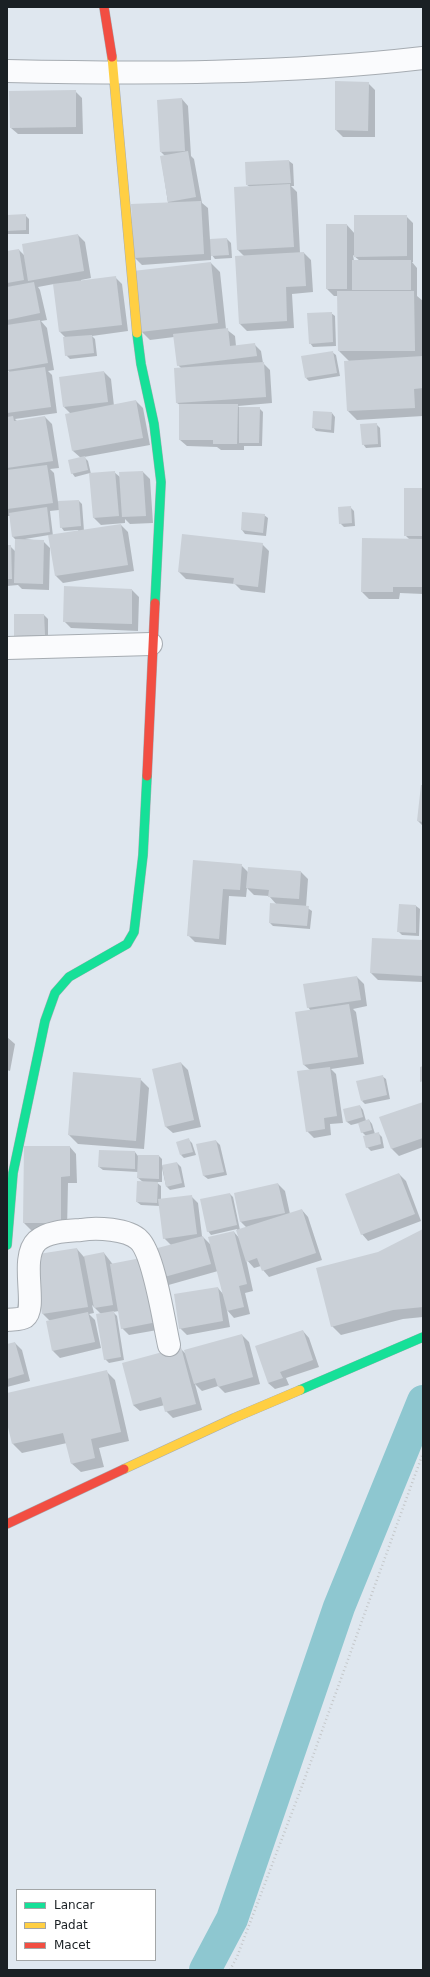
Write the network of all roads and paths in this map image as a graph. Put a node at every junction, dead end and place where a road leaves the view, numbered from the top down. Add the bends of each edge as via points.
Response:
1 (104, 7) edge
2 (423, 58) edge
3 (7, 71) edge
4 (116, 74) junction
5 (151, 644) junction
6 (7, 648) edge
7 (7, 1245) edge
8 (7, 1320) edge
9 (423, 1337) edge
10 (168, 1345) dead end
11 (423, 1453) edge
12 (7, 1524) edge
13 (230, 1970) edge

1 - 4 street
2 - 4 street via 293,69
3 - 4 street
4 - 5 street via 132,289 141,364 154,424 161,482
5 - 6 street
5 - 7 street via 142,855 134,932 127,944 69,977 55,993 45,1021 13,1173
8 - 10 street via 23,1318 28,1314 30,1253 37,1241 53,1234 93,1228 129,1233 140,1241 149,1258
9 - 12 street via 234,1418
11 - 13 path via 302,1786

